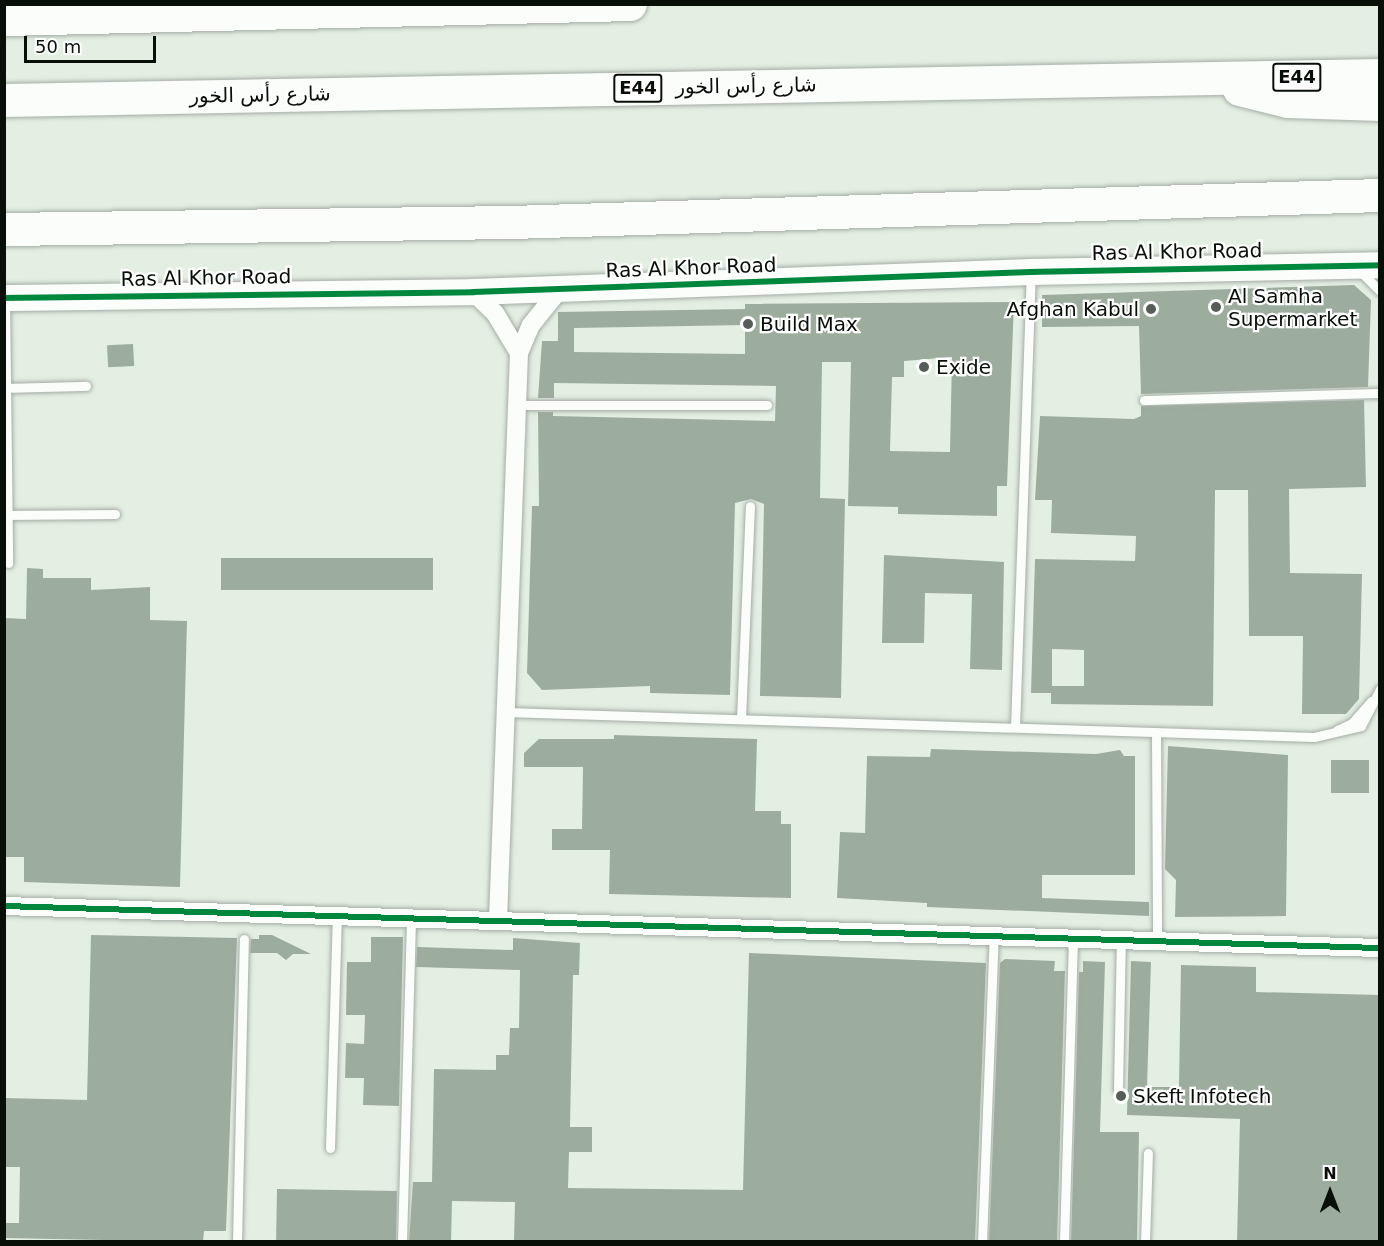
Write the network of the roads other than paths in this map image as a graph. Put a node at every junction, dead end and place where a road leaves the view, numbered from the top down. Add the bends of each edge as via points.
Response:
1 (630, 4) edge
2 (485, 5) edge
3 (4, 20) edge
4 (1380, 75) edge
5 (1215, 78) junction
6 (62, 98) junction
7 (4, 100) edge
8 (1380, 104) edge
9 (4, 110) edge
10 (1380, 195) edge
11 (1322, 197) junction
12 (1380, 208) edge
13 (108, 225) junction
14 (4, 229) edge
15 (4, 251) edge
16 (1380, 265) edge
17 (1353, 266) junction
18 (1031, 272) junction
19 (560, 289) junction
20 (1380, 291) edge
21 (473, 292) junction
22 (5, 298) edge
23 (519, 353) junction
24 (87, 386) dead end
25 (6, 387) junction
26 (1380, 393) edge
27 (1144, 400) dead end
28 (517, 405) junction
29 (767, 405) dead end
30 (750, 506) dead end
31 (115, 514) dead end
32 (8, 515) junction
33 (8, 563) dead end
34 (1380, 687) edge
35 (504, 712) junction
36 (741, 719) junction
37 (1015, 728) junction
38 (1156, 732) junction
39 (4, 906) edge
40 (337, 915) junction
41 (411, 917) junction
42 (498, 920) junction
43 (994, 935) junction
44 (1073, 938) junction
45 (244, 939) dead end
46 (1121, 939) junction
47 (1157, 940) junction
48 (1380, 948) edge
49 (1118, 1090) dead end
50 (330, 1148) dead end
51 (1148, 1153) dead end
52 (237, 1242) edge
53 (402, 1242) edge
54 (982, 1242) edge
55 (1064, 1242) edge
56 (1145, 1242) edge

1 - 2 highway
2 - 3 highway
4 - 5 highway, شارع رأس الخور / E44
5 - 6 highway, شارع رأس الخور / E44
5 - 8 highway via 1287,101
6 - 7 highway, شارع رأس الخور / E44
6 - 9 highway
10 - 11 highway
11 - 12 highway
11 - 13 highway via 499,222
13 - 14 highway
13 - 15 highway
16 - 17 street, Ras Al Khor Road
17 - 18 street, Ras Al Khor Road
17 - 20 lane
18 - 19 street, Ras Al Khor Road
18 - 37 lane
19 - 21 street, Ras Al Khor Road
19 - 23 street via 531,325
21 - 22 street, Ras Al Khor Road
21 - 23 street via 500,319
22 - 25 lane
23 - 28 street
24 - 25 lane
25 - 32 lane
26 - 27 lane
28 - 29 lane
28 - 35 street
30 - 36 lane
31 - 32 lane
32 - 33 lane
34 - 38 lane via 1361,726 1314,737
35 - 36 lane
35 - 42 street
36 - 37 lane
37 - 38 lane
38 - 47 lane
39 - 40 street
40 - 41 street
40 - 50 lane
41 - 42 street
41 - 53 lane
42 - 43 street
43 - 44 street
43 - 54 lane
44 - 46 street
44 - 55 lane
45 - 52 lane
46 - 47 street
46 - 49 lane
47 - 48 street
51 - 56 lane

